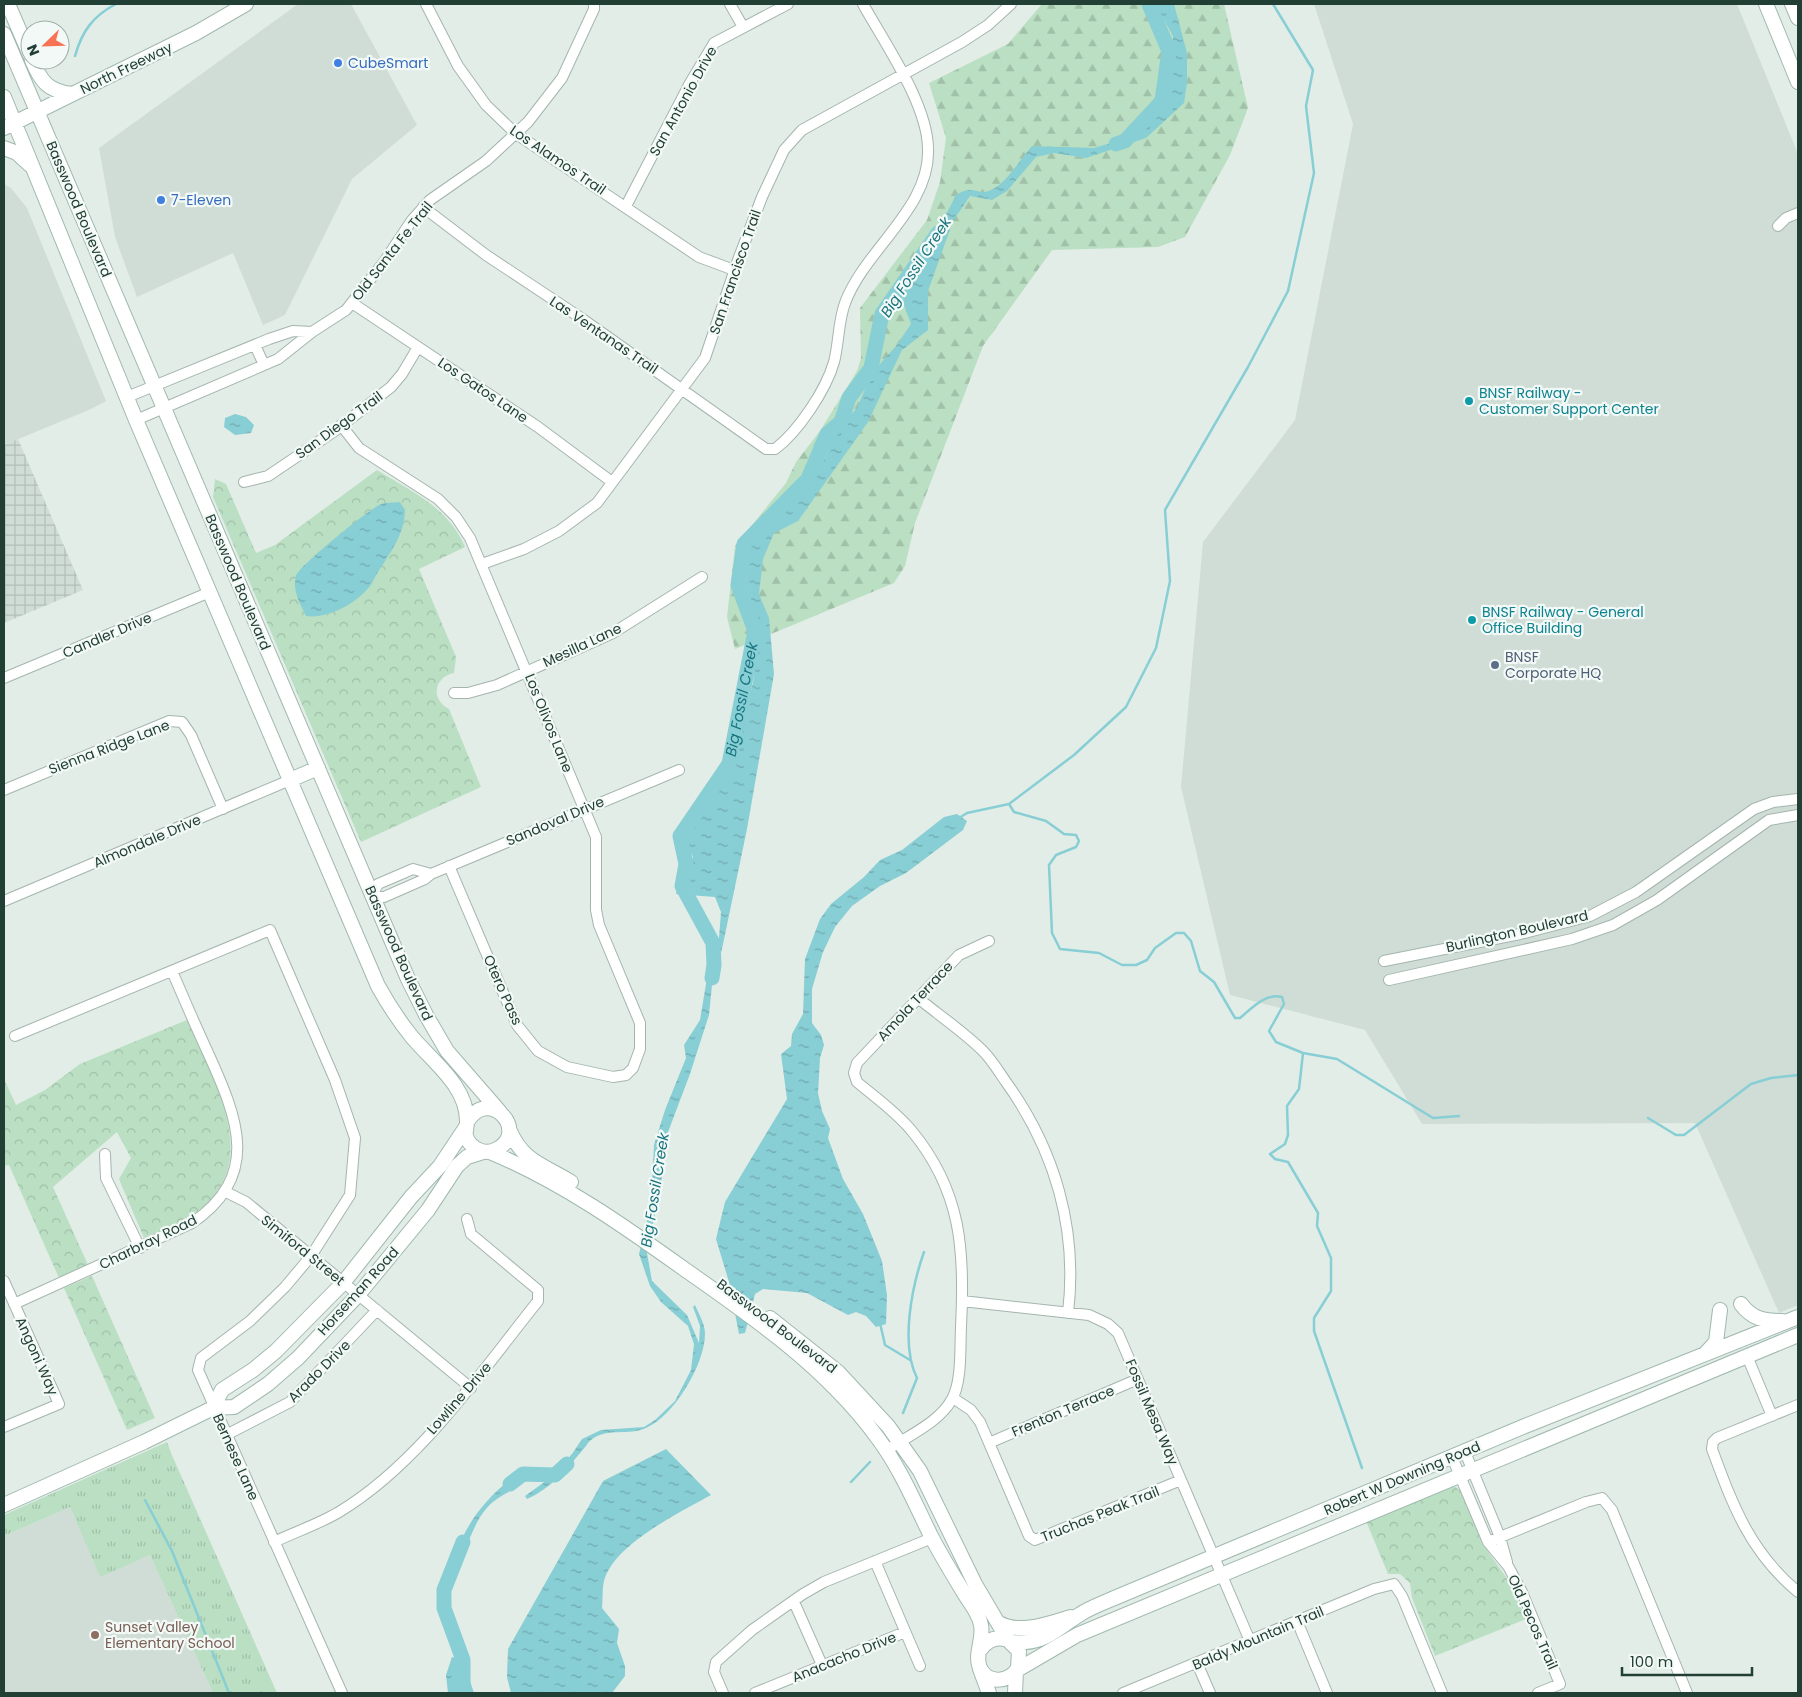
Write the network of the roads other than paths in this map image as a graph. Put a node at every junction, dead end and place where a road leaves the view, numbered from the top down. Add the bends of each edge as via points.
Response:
1 (8, 4) edge
2 (246, 4) edge
3 (426, 4) edge
4 (594, 4) edge
5 (730, 4) edge
6 (788, 4) edge
7 (863, 4) edge
8 (1011, 4) edge
9 (1766, 4) edge
10 (1792, 4) edge
11 (1798, 18) edge
12 (743, 27) junction
13 (20, 32) edge
14 (5, 36) edge
15 (36, 70) edge
16 (901, 74) junction
17 (1798, 82) edge
18 (72, 94) junction
19 (4, 97) edge
20 (37, 112) junction
21 (9, 125) edge
22 (516, 133) junction
23 (4, 148) edge
24 (33, 167) junction
25 (626, 206) junction
26 (423, 207) junction
27 (1798, 213) edge
28 (1778, 226) dead end
29 (734, 270) junction
30 (352, 303) junction
31 (312, 332) junction
32 (285, 334) junction
33 (255, 345) junction
34 (418, 347) junction
35 (293, 348) junction
36 (264, 365) junction
37 (155, 386) junction
38 (682, 388) junction
39 (127, 397) junction
40 (164, 408) junction
41 (136, 420) junction
42 (341, 425) junction
43 (244, 482) dead end
44 (612, 482) junction
45 (482, 564) junction
46 (702, 577) dead end
47 (210, 592) junction
48 (527, 670) junction
49 (4, 678) edge
50 (454, 693) dead end
51 (318, 768) junction
52 (679, 770) dead end
53 (290, 780) junction
54 (4, 790) edge
55 (1798, 799) edge
56 (1781, 801) junction
57 (223, 809) junction
58 (584, 809) junction
59 (1798, 815) edge
60 (1785, 816) junction
61 (448, 866) junction
62 (1670, 868) junction
63 (406, 872) junction
64 (431, 874) junction
65 (1682, 881) junction
66 (411, 885) junction
67 (372, 895) junction
68 (4, 901) edge
69 (1520, 934) junction
70 (989, 941) dead end
71 (1453, 946) junction
72 (1524, 950) junction
73 (1384, 961) dead end
74 (1456, 965) junction
75 (172, 971) junction
76 (1389, 980) dead end
77 (918, 998) junction
78 (15, 1036) dead end
79 (626, 1075) joint
80 (500, 1112) junction
81 (466, 1124) junction
82 (509, 1129) junction
83 (487, 1152) junction
84 (104, 1154) dead end
85 (226, 1192) junction
86 (467, 1219) dead end
87 (621, 1219) junction
88 (140, 1248) junction
89 (311, 1256) junction
90 (4, 1281) edge
91 (343, 1283) junction
92 (358, 1295) junction
93 (962, 1301) junction
94 (14, 1304) junction
95 (1741, 1304) dead end
96 (377, 1310) junction
97 (1720, 1310) dead end
98 (1068, 1312) junction
99 (1793, 1319) edge
100 (775, 1328) junction
101 (1798, 1334) edge
102 (1747, 1356) junction
103 (1701, 1358) junction
104 (1138, 1379) junction
105 (470, 1388) junction
106 (953, 1398) junction
107 (1798, 1405) edge
108 (214, 1408) junction
109 (1772, 1416) junction
110 (4, 1427) edge
111 (226, 1435) junction
112 (900, 1441) junction
113 (989, 1443) junction
114 (887, 1450) junction
115 (1459, 1454) junction
116 (1466, 1471) junction
117 (1181, 1480) junction
118 (4, 1505) edge
119 (932, 1538) junction
120 (1500, 1538) junction
121 (274, 1542) junction
122 (1488, 1542) junction
123 (1214, 1557) junction
124 (875, 1561) junction
125 (1508, 1566) junction
126 (1221, 1574) junction
127 (1798, 1592) edge
128 (794, 1602) junction
129 (1079, 1614) junction
130 (1297, 1621) junction
131 (999, 1623) junction
132 (905, 1632) junction
133 (1250, 1640) junction
134 (1009, 1641) junction
135 (981, 1649) junction
136 (1197, 1663) junction
137 (822, 1665) junction
138 (920, 1666) dead end
139 (979, 1666) junction
140 (1017, 1670) junction
141 (342, 1693) edge
142 (723, 1693) edge
143 (755, 1693) edge
144 (989, 1693) edge
145 (1015, 1693) edge
146 (1123, 1693) edge
147 (1210, 1693) edge
148 (1326, 1693) edge
149 (1442, 1693) edge
150 (1538, 1693) edge
151 (1687, 1693) edge

1 - 13 main road
2 - 18 main road, North Freeway via 196,33
3 - 22 street, Los Alamos Trail via 458,66 486,105
4 - 22 street, Old Santa Fe Trail via 562,78
5 - 12 street
6 - 12 street, San Antonio Drive
7 - 16 street
8 - 16 street, San Francisco Trail via 962,42
9 - 17 main road
10 - 11 main road
12 - 25 street, San Antonio Drive via 714,43
14 - 20 main road, Basswood Boulevard
15 - 18 main road via 40,79 58,92
16 - 29 street, San Francisco Trail via 809,126 784,150
16 - 38 street, Las Ventanas Trail via 922,113 928,134 928,165 922,186 908,210 864,268 845,302 834,362 822,390 787,440 775,449 766,449
18 - 20 main road, North Freeway
19 - 21 main road, Basswood Boulevard
20 - 21 main road, North Freeway
20 - 37 main road, Basswood Boulevard
21 - 24 main road, Basswood Boulevard
22 - 25 street, Los Alamos Trail
22 - 26 street, Old Santa Fe Trail via 486,161
23 - 24 main road via 17,153
24 - 39 main road, Basswood Boulevard
25 - 29 street, Los Alamos Trail via 699,257
26 - 30 street, Old Santa Fe Trail
26 - 38 street, Las Ventanas Trail via 486,256
27 - 28 street
29 - 38 street, San Francisco Trail via 705,358
30 - 31 street, Old Santa Fe Trail
30 - 34 street, Los Gatos Lane
31 - 32 street, Old Santa Fe Trail
31 - 35 street, Old Santa Fe Trail
32 - 33 street, Old Santa Fe Trail
32 - 35 street
33 - 36 street
33 - 37 street, Old Santa Fe Trail
34 - 42 street, San Diego Trail via 391,387
34 - 44 street, Los Gatos Lane via 538,427
35 - 36 street, Old Santa Fe Trail
36 - 40 street, Old Santa Fe Trail
37 - 39 street, Old Santa Fe Trail
37 - 40 main road, Basswood Boulevard
38 - 44 street, San Francisco Trail
39 - 41 main road, Basswood Boulevard
40 - 41 street, Old Santa Fe Trail
40 - 51 main road, Basswood Boulevard
41 - 47 main road, Basswood Boulevard
42 - 43 street, San Diego Trail via 268,476
42 - 45 street, Los Olivos Lane via 359,448 438,499 456,517
44 - 45 street, San Francisco Trail via 597,504 559,531 524,549
45 - 48 street, Los Olivos Lane
46 - 48 street, Mesilla Lane via 613,633
47 - 49 street, Candler Drive
47 - 53 main road, Basswood Boulevard
48 - 50 street, Mesilla Lane via 497,684 468,693
48 - 58 street, Los Olivos Lane
51 - 53 main road
51 - 67 main road, Basswood Boulevard
52 - 58 street, Sandoval Drive
53 - 57 street, Almondale Drive
53 - 81 main road, Basswood Boulevard via 382,993 409,1033 460,1091
54 - 57 street, Sienna Ridge Lane via 169,721 182,722 191,735
55 - 56 street, Burlington Boulevard
56 - 60 street
56 - 62 street, Burlington Boulevard via 1761,806 1738,818
57 - 68 street, Almondale Drive
58 - 61 street, Sandoval Drive
58 - 79 street, Los Olivos Lane via 596,837 599,925 640,1023 640,1049 633,1068
59 - 60 street, Burlington Boulevard
60 - 65 street, Burlington Boulevard via 1768,821
61 - 64 street, Sandoval Drive
61 - 79 street, Otero Pass via 517,1025 538,1051 567,1067 613,1077
62 - 65 street
62 - 69 street, Burlington Boulevard via 1612,906 1566,923
63 - 64 street via 413,870
63 - 66 street
63 - 67 street via 378,884
64 - 66 street, Sandoval Drive
65 - 72 street, Burlington Boulevard via 1613,925
66 - 67 street, Sandoval Drive via 384,897
67 - 80 main road, Basswood Boulevard via 408,979 434,1029 460,1068
69 - 71 street, Burlington Boulevard
69 - 72 street
70 - 77 street, Amola Terrace via 959,955
71 - 73 street, Burlington Boulevard
71 - 74 street
72 - 74 street, Burlington Boulevard
74 - 76 street, Burlington Boulevard
75 - 78 street
75 - 85 street, Charbray Road via 231,1103 237,1130 237,1163
75 - 89 street via 270,930 335,1080 355,1138 350,1196
77 - 93 street, Amola Terrace via 857,1063 854,1073 857,1082 910,1129 934,1162 952,1200 962,1245
77 - 98 street via 984,1052 1039,1135 1056,1176 1067,1217 1072,1262
80 - 81 main road via 481,1109
80 - 82 main road
81 - 83 main road via 466,1136 471,1145
81 - 91 main road, Horseman Road via 440,1166
82 - 83 main road via 508,1138 502,1146
82 - 87 main road, Basswood Boulevard via 525,1156
83 - 87 main road, Basswood Boulevard via 563,1187
83 - 92 main road, Horseman Road via 467,1157 457,1166 428,1210
84 - 88 street via 106,1178
85 - 88 street, Charbray Road via 210,1211 192,1223
85 - 89 street, Simiford Street via 246,1202
86 - 105 street, Lowline Drive via 471,1234 538,1290 539,1296
87 - 100 main road, Basswood Boulevard
88 - 94 street, Charbray Road
89 - 91 street, Simiford Street
89 - 108 street, Bernese Lane via 250,1321 199,1361 198,1370
90 - 94 street, Angoni Way
91 - 92 street, Simiford Street
91 - 108 main road, Horseman Road via 276,1351 222,1390
92 - 96 street, Simiford Street
92 - 108 main road, Horseman Road via 298,1358 268,1384 234,1407
93 - 98 street, Fossil Mesa Way
93 - 106 street via 958,1373
94 - 110 street, Angoni Way via 59,1404
95 - 99 main road via 1748,1313 1765,1321
96 - 105 street, Simiford Street
96 - 111 street, Arado Drive via 290,1402
97 - 103 main road via 1716,1342
98 - 104 street, Fossil Mesa Way via 1089,1315 1118,1333
99 - 103 main road, Robert W Downing Road
100 - 112 main road, Basswood Boulevard via 838,1372 870,1403
100 - 114 main road, Basswood Boulevard via 834,1386
101 - 102 main road, Robert W Downing Road
102 - 109 street
102 - 116 main road, Robert W Downing Road
103 - 115 main road, Robert W Downing Road
104 - 113 street, Frenton Terrace
104 - 117 street, Fossil Mesa Way
105 - 121 street, Lowline Drive via 391,1475 339,1513
106 - 112 street via 929,1422
106 - 113 street, Truchas Peak Trail via 971,1410
107 - 109 street
108 - 111 street, Bernese Lane
108 - 118 main road, Horseman Road
109 - 127 street via 1717,1438 1712,1449 1745,1531 1765,1559
111 - 121 street, Bernese Lane
112 - 114 street
112 - 131 main road, Basswood Boulevard via 920,1471 975,1584
113 - 117 street, Truchas Peak Trail via 1029,1536 1035,1540
114 - 119 main road, Basswood Boulevard
115 - 116 street, Old Pecos Trail
115 - 123 main road, Robert W Downing Road
116 - 120 street, Old Pecos Trail
116 - 122 street, Old Pecos Trail
116 - 126 main road, Robert W Downing Road
117 - 123 street, Fossil Mesa Way
119 - 124 street
119 - 135 main road, Basswood Boulevard via 979,1618
120 - 122 street
120 - 125 street, Old Pecos Trail
120 - 151 street via 1602,1498 1612,1510
121 - 141 street, Bernese Lane
122 - 125 street, Old Pecos Trail
123 - 126 street, Fossil Mesa Way
123 - 129 main road, Robert W Downing Road
124 - 128 street via 824,1582
124 - 132 street
125 - 150 street, Old Pecos Trail via 1560,1684
126 - 133 street, Fossil Mesa Way
126 - 140 main road, Robert W Downing Road via 1070,1638
128 - 137 street
128 - 142 street via 752,1630 719,1658 714,1672
129 - 131 main road via 1031,1626 1008,1627
129 - 134 main road, Robert W Downing Road via 1043,1639 1029,1643
130 - 133 street, Baldy Mountain Trail
130 - 148 street
130 - 149 street, Baldy Mountain Trail via 1394,1584
131 - 134 main road, Basswood Boulevard
132 - 137 street, Anacacho Drive
132 - 138 street
133 - 136 street, Baldy Mountain Trail
134 - 135 main road via 994,1638
134 - 140 main road via 1020,1655
135 - 139 main road
136 - 146 street, Baldy Mountain Trail
136 - 147 street
137 - 143 street, Anacacho Drive
139 - 140 main road via 986,1676 998,1680 1010,1677
139 - 144 main road
140 - 145 main road

